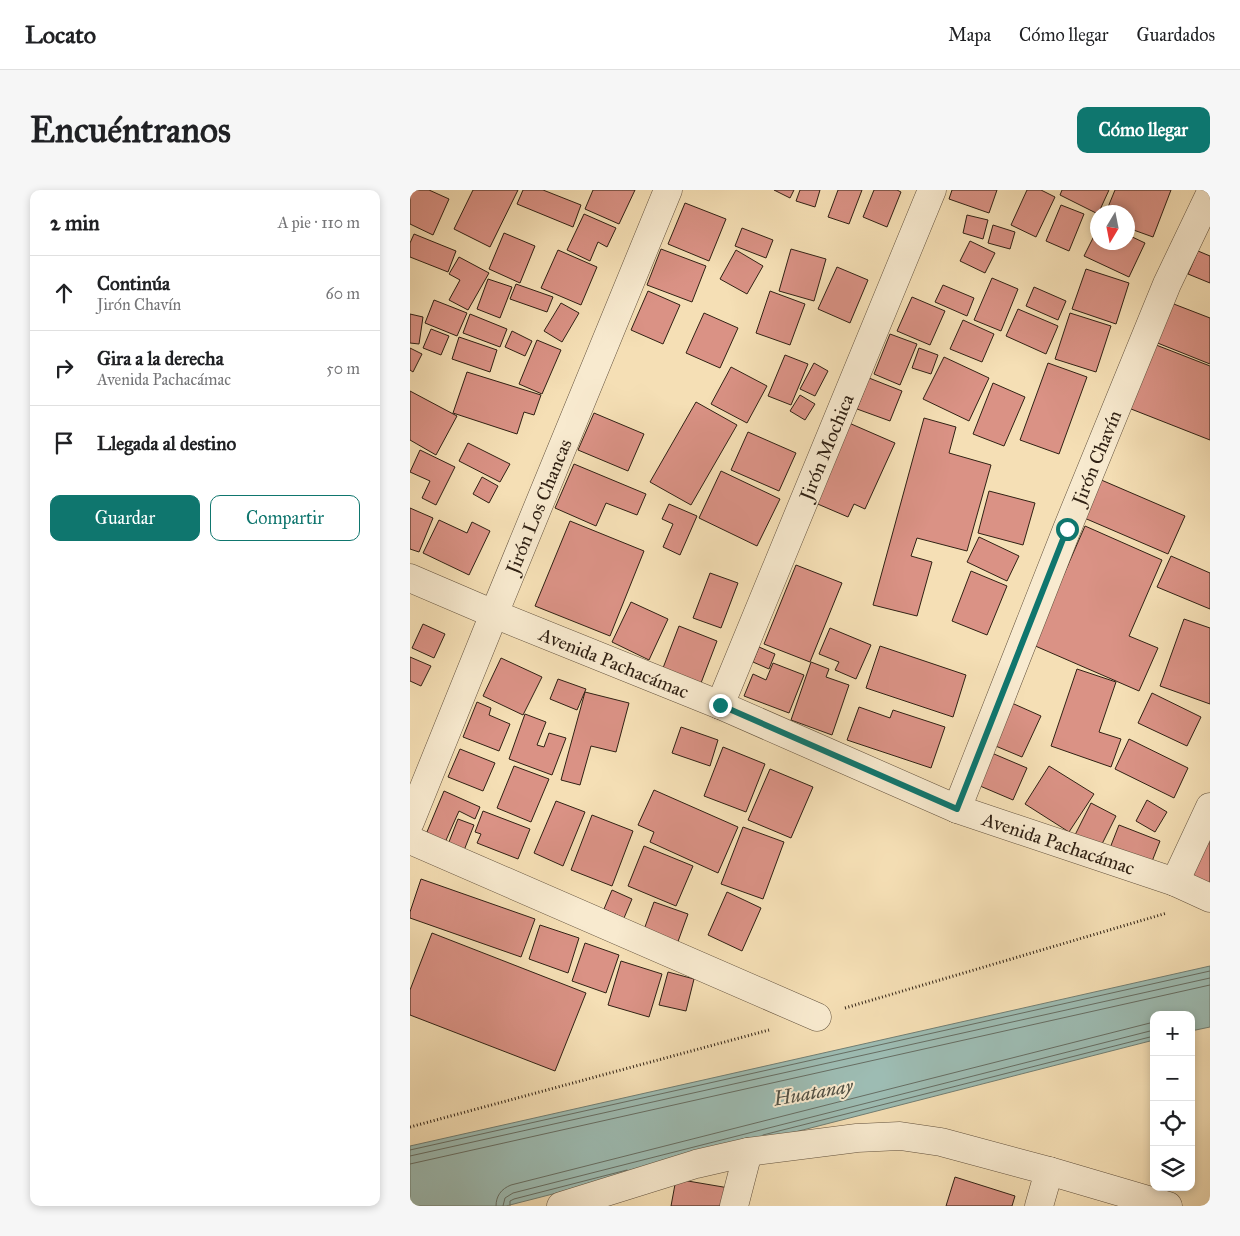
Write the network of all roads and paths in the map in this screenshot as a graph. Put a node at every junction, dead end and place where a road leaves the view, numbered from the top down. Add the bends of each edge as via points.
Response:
1 (668, 190) edge
2 (932, 190) edge
3 (1210, 194) edge
4 (410, 578) edge
5 (494, 614) junction
6 (720, 705) junction
7 (1210, 807) edge
8 (957, 809) junction
9 (410, 822) edge
10 (410, 840) edge
11 (1175, 882) junction
12 (1210, 898) edge
13 (817, 1017) dead end
14 (748, 1152) junction
15 (1049, 1171) junction
16 (561, 1206) edge
17 (734, 1206) edge
18 (1039, 1206) edge
19 (1168, 1206) edge

1 - 5 street, Jirón Los Chancas
2 - 6 street, Jirón Mochica
3 - 8 street, Jirón Chavín via 1167,284
4 - 5 street, Avenida Pachacámac
5 - 6 street, Avenida Pachacámac
5 - 9 street, Jirón Los Chancas
6 - 8 street, Avenida Pachacámac
7 - 11 street
8 - 11 street, Avenida Pachacámac
10 - 13 street
11 - 12 street, Avenida Pachacámac
14 - 15 street via 857,1138 900,1136 940,1142
14 - 16 street via 696,1164
14 - 17 street
15 - 18 street
15 - 19 street

